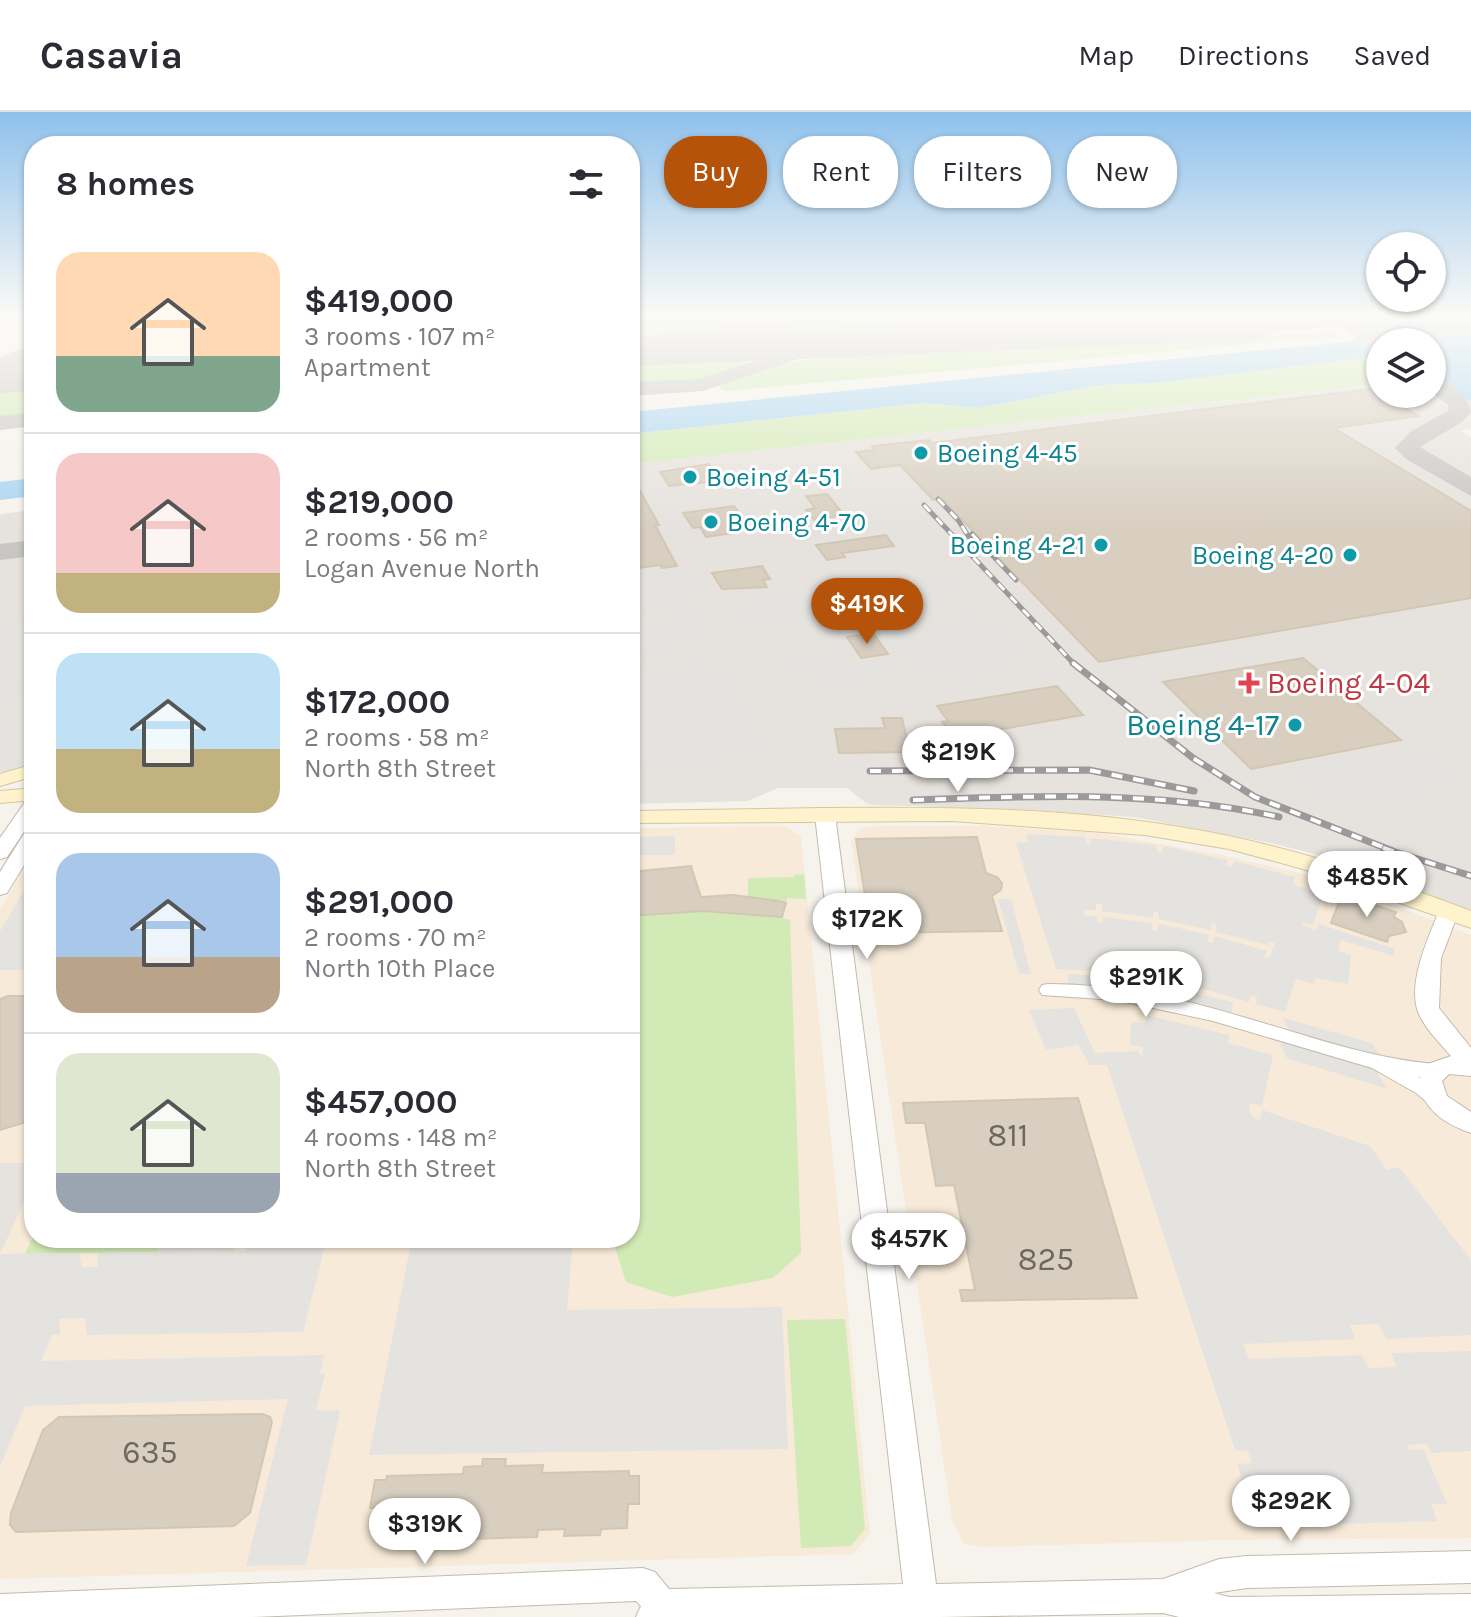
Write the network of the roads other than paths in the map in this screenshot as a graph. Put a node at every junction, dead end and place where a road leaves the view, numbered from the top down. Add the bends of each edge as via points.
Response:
1 (24, 773) edge
2 (0, 780) edge
3 (0, 787) edge
4 (24, 791) edge
5 (24, 793) edge
6 (0, 797) edge
7 (825, 815) junction
8 (640, 817) edge
9 (24, 818) edge
10 (24, 849) edge
11 (0, 853) edge
12 (0, 888) edge
13 (1460, 916) edge
14 (1048, 990) dead end
15 (1436, 1023) junction
16 (1371, 1062) junction
17 (1471, 1066) edge
18 (1438, 1069) junction
19 (1435, 1098) junction
20 (1471, 1123) edge
21 (1471, 1567) edge
22 (1163, 1596) junction
23 (923, 1609) edge
24 (0, 1611) edge
25 (1471, 1611) edge
26 (657, 1612) edge

1 - 2 main road
3 - 4 main road
5 - 6 main road
7 - 8 main road
7 - 13 main road via 1024,818 1147,828 1315,864
7 - 23 street
9 - 11 street
10 - 12 street
13 - 15 street via 1430,958 1428,1008
14 - 16 street via 1119,993 1181,1004
15 - 17 street
15 - 18 street
16 - 18 street
16 - 19 street
17 - 18 street
18 - 19 street via 1430,1081
19 - 20 street
21 - 22 street via 1247,1572 1219,1575
22 - 23 street
22 - 25 street via 1229,1614
23 - 26 street
24 - 26 street via 643,1584

